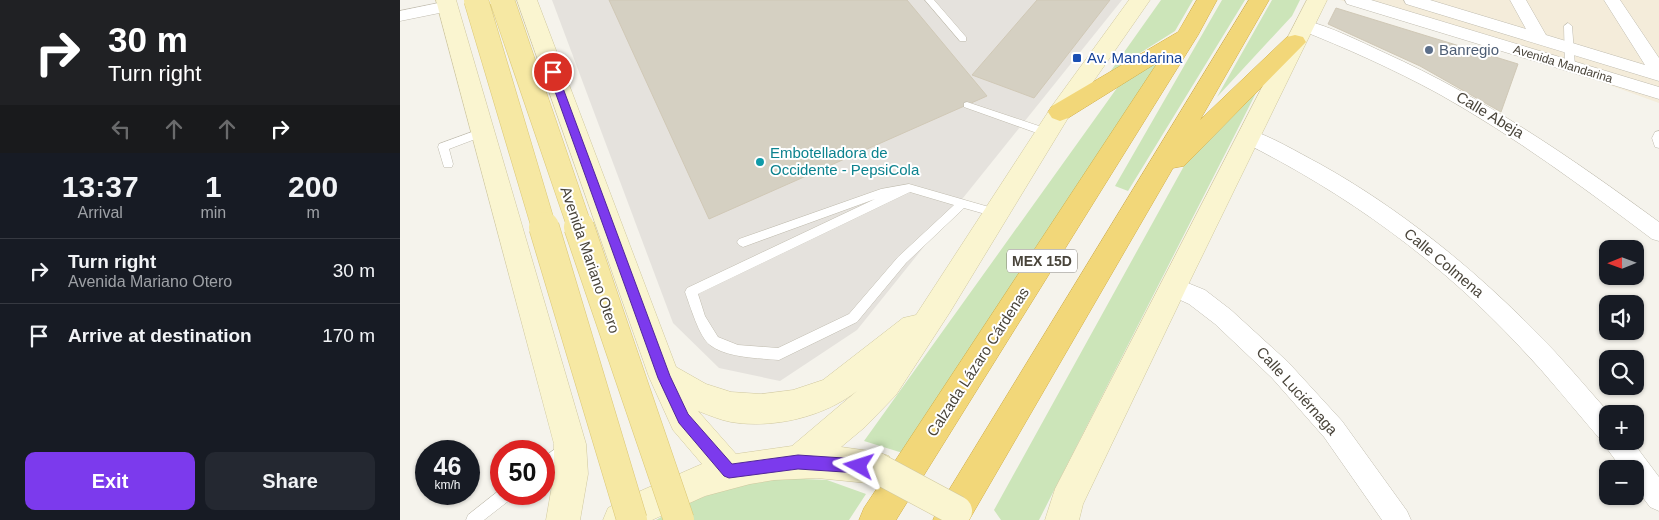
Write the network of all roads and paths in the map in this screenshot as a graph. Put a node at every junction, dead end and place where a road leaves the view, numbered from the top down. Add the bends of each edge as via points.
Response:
1 (476, 0) edge
2 (502, 0) edge
3 (526, 0) edge
4 (929, 0) edge
5 (1140, 0) edge
6 (1207, 0) edge
7 (1259, 0) edge
8 (1317, 0) edge
9 (1352, 0) edge
10 (1412, 0) edge
11 (1518, 0) edge
12 (1612, 0) edge
13 (447, 3) edge
14 (400, 16) edge
15 (1568, 26) dead end
16 (1300, 34) junction
17 (1187, 35) junction
18 (963, 38) dead end
19 (1540, 39) junction
20 (1570, 48) junction
21 (1570, 66) junction
22 (1659, 74) edge
23 (1659, 93) edge
24 (967, 105) dead end
25 (1054, 122) junction
26 (483, 132) junction
27 (1659, 135) edge
28 (1248, 136) junction
29 (1659, 144) edge
30 (448, 164) dead end
31 (1149, 184) junction
32 (909, 188) junction
33 (963, 203) junction
34 (996, 213) junction
35 (1659, 234) edge
36 (743, 242) dead end
37 (1173, 286) junction
38 (940, 303) junction
39 (664, 378) junction
40 (1599, 420) edge
41 (570, 444) junction
42 (1624, 450) edge
43 (555, 456) edge
44 (798, 462) junction
45 (729, 472) junction
46 (1659, 498) edge
47 (492, 505) edge
48 (958, 517) edge
49 (473, 520) edge
50 (564, 520) edge
51 (620, 520) edge
52 (632, 520) edge
53 (678, 520) edge
54 (876, 520) edge
55 (1062, 520) edge
56 (1398, 520) edge

1 - 52 main road, Avenida Mariano Otero, bridge
2 - 53 main road, Avenida Mariano Otero, bridge
3 - 39 main road, Avenida Mariano Otero
4 - 18 lane
5 - 25 main road
6 - 17 highway, Calzada Lázaro Cárdenas / MEX 15D
7 - 31 highway, MEX 15D
8 - 16 main road
9 - 21 street, Avenida Mandarina
10 - 19 street, Avenida Mandarina
11 - 19 street
12 - 22 street
13 - 14 street
13 - 26 main road
15 - 20 lane
16 - 28 main road
16 - 31 highway
16 - 35 street, Calle Abeja via 1402,66 1456,94 1554,156
17 - 25 highway
17 - 54 highway, Calzada Lázaro Cárdenas / MEX 15D
19 - 20 street, Avenida Mandarina
20 - 21 lane
20 - 22 street, Avenida Mandarina
21 - 23 street, Avenida Mandarina
24 - 25 lane
25 - 34 main road
26 - 30 lane via 443,147
26 - 41 main road
27 - 29 lane
28 - 37 main road
28 - 40 street, Calle Colmena via 1311,167 1346,189 1436,255 1528,339
31 - 48 highway, MEX 15D
32 - 33 lane
32 - 33 lane via 691,292 700,318 714,341 738,351 779,354 853,318 902,260
32 - 36 lane via 881,192
33 - 34 lane
34 - 38 main road
37 - 55 main road via 1067,502
37 - 56 street, Calle Luciérnaga via 1197,296 1280,370 1333,430
38 - 39 main road via 873,362 832,392 793,405 761,410 730,407 699,397
38 - 44 main road via 885,385 854,416
39 - 45 main road, Avenida Mariano Otero via 684,418
41 - 43 lane
41 - 50 main road via 571,474
42 - 46 street
44 - 45 main road
44 - 48 main road, bridge via 877,468
45 - 51 main road via 686,486
47 - 49 lane

